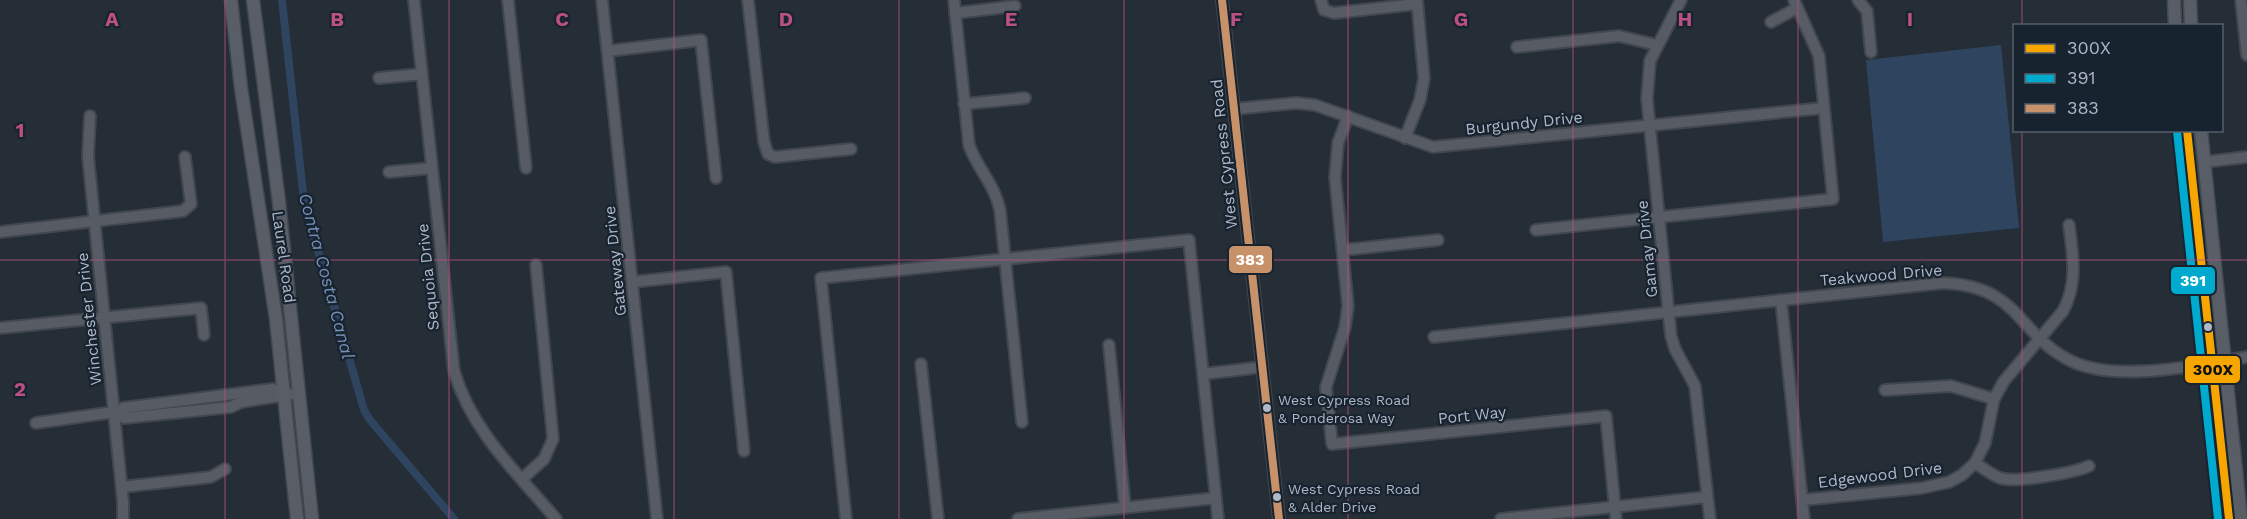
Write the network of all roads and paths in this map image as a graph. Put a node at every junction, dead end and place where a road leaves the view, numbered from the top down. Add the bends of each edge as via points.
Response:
1 (231, 0) edge
2 (253, 0) edge
3 (414, 0) edge
4 (508, 0) edge
5 (603, 0) edge
6 (748, 0) edge
7 (954, 0) edge
8 (1222, 0) edge
9 (1321, 0) edge
10 (1681, 0) edge
11 (1858, 0) edge
12 (2174, 0) edge
13 (2190, 0) edge
14 (2241, 0) edge
15 (1417, 2) edge
16 (1796, 4) edge
17 (1015, 6) dead end
18 (955, 13) junction
19 (1771, 22) dead end
20 (2175, 24) edge
21 (2191, 24) edge
22 (1657, 45) junction
23 (1516, 47) dead end
24 (608, 51) junction
25 (1870, 52) dead end
26 (2247, 55) edge
27 (422, 74) junction
28 (379, 78) dead end
29 (1025, 98) dead end
30 (964, 104) junction
31 (1824, 108) junction
32 (1234, 109) junction
33 (90, 116) dead end
34 (1348, 116) junction
35 (1649, 125) junction
36 (2187, 132) edge
37 (2201, 132) edge
38 (1405, 138) junction
39 (851, 149) dead end
40 (185, 157) dead end
41 (2247, 157) edge
42 (2204, 162) junction
43 (432, 168) junction
44 (526, 168) dead end
45 (389, 172) dead end
46 (716, 178) dead end
47 (1658, 217) junction
48 (94, 223) junction
49 (2069, 225) dead end
50 (1536, 230) dead end
51 (0, 232) edge
52 (1438, 240) dead end
53 (1343, 250) junction
54 (1005, 259) junction
55 (536, 265) dead end
56 (632, 282) junction
57 (1781, 300) junction
58 (1668, 310) junction
59 (104, 318) junction
60 (0, 328) edge
61 (204, 335) dead end
62 (1434, 337) dead end
63 (2041, 338) junction
64 (1109, 345) dead end
65 (2247, 357) edge
66 (2225, 360) junction
67 (2212, 363) junction
68 (921, 364) dead end
69 (1262, 368) junction
70 (1203, 374) junction
71 (1885, 390) dead end
72 (299, 393) junction
73 (283, 394) junction
74 (1994, 399) junction
75 (116, 413) junction
76 (1022, 422) dead end
77 (36, 423) dead end
78 (744, 451) dead end
79 (1975, 463) junction
80 (2089, 466) dead end
81 (225, 469) dead end
82 (522, 479) junction
83 (122, 487) junction
84 (1707, 497) junction
85 (1216, 498) junction
86 (1802, 500) junction
87 (1125, 507) junction
88 (1615, 507) junction
89 (123, 519) edge
90 (297, 519) edge
91 (312, 519) edge
92 (556, 519) edge
93 (657, 519) edge
94 (846, 519) edge
95 (938, 519) edge
96 (1018, 519) edge
97 (1218, 519) edge
98 (1279, 519) edge
99 (1501, 519) edge
100 (1616, 519) edge
101 (1710, 519) edge
102 (1804, 519) edge
103 (2229, 519) edge
104 (2241, 519) edge

1 - 73 main road, Laurel Road
2 - 72 main road, Laurel Road
3 - 27 street, Sequoia Drive
4 - 44 street
5 - 24 street, Gateway Drive
6 - 39 street via 768,154 775,157
7 - 18 street
8 - 32 street, West Cypress Road
9 - 15 street via 1324,10 1334,13
10 - 22 street, Gamay Drive
11 - 25 street via 1867,11
12 - 20 main road
13 - 21 main road
14 - 26 street
15 - 38 street via 1424,78
16 - 19 street
16 - 31 street via 1819,56
17 - 18 street
18 - 30 street
22 - 23 street via 1618,36
22 - 35 street, Gamay Drive via 1647,79
24 - 46 street via 701,40
24 - 56 street, Gateway Drive
27 - 28 street
27 - 43 street, Sequoia Drive
29 - 30 street
30 - 54 street via 973,155 997,198
31 - 35 street, Burgundy Drive
31 - 47 street via 1833,199
32 - 34 street, Burgundy Drive via 1307,104
32 - 69 street, West Cypress Road
33 - 48 street, Winchester Drive via 88,156
34 - 38 street, Burgundy Drive
34 - 53 street, Port Way via 1336,160
35 - 38 street, Burgundy Drive via 1445,147
35 - 47 street, Gamay Drive
36 - 67 main road
37 - 42 main road
40 - 48 street via 191,204 183,211
41 - 42 street
42 - 66 main road
43 - 45 street
43 - 82 street, Sequoia Drive via 454,371 478,425
47 - 50 street
47 - 58 street, Gamay Drive
48 - 51 street
48 - 59 street, Winchester Drive
49 - 63 street via 2073,285 2063,311
52 - 53 street
53 - 88 street, Port Way via 1348,306 1326,387 1332,444 1606,416
54 - 70 street via 1189,240
54 - 76 street
54 - 94 street via 821,278
55 - 82 street via 553,439 544,459
56 - 78 street via 726,273
56 - 93 street, Gateway Drive
57 - 58 street, Teakwood Drive
57 - 63 street, Teakwood Drive via 1957,284 1980,289 2004,301
57 - 86 street
58 - 62 street, Teakwood Drive
58 - 84 street, Gamay Drive via 1675,350 1695,386
59 - 60 street
59 - 61 street via 201,308
59 - 75 street, Winchester Drive
63 - 67 street, Teakwood Drive via 2072,361 2108,371
63 - 74 street via 2004,381
64 - 87 street
65 - 66 street, Teakwood Drive
66 - 67 street, Teakwood Drive
66 - 104 main road
67 - 103 main road
68 - 95 street
69 - 70 street
69 - 98 street, West Cypress Road
70 - 85 street
71 - 74 street via 1951,386
72 - 73 street
72 - 91 main road, Laurel Road
73 - 75 street via 273,389 166,400 123,408
73 - 90 main road, Laurel Road
74 - 79 street via 1985,443
75 - 77 street
75 - 83 street, Winchester Drive
79 - 80 street via 2000,478 2012,479 2076,472
79 - 86 street, Edgewood Drive via 1962,475 1940,484
81 - 83 street via 211,477
82 - 92 street, Sequoia Drive
83 - 89 street, Winchester Drive
84 - 88 street
84 - 101 street, Gamay Drive
85 - 87 street
85 - 97 street
86 - 102 street
87 - 96 street
88 - 99 street
88 - 100 street

